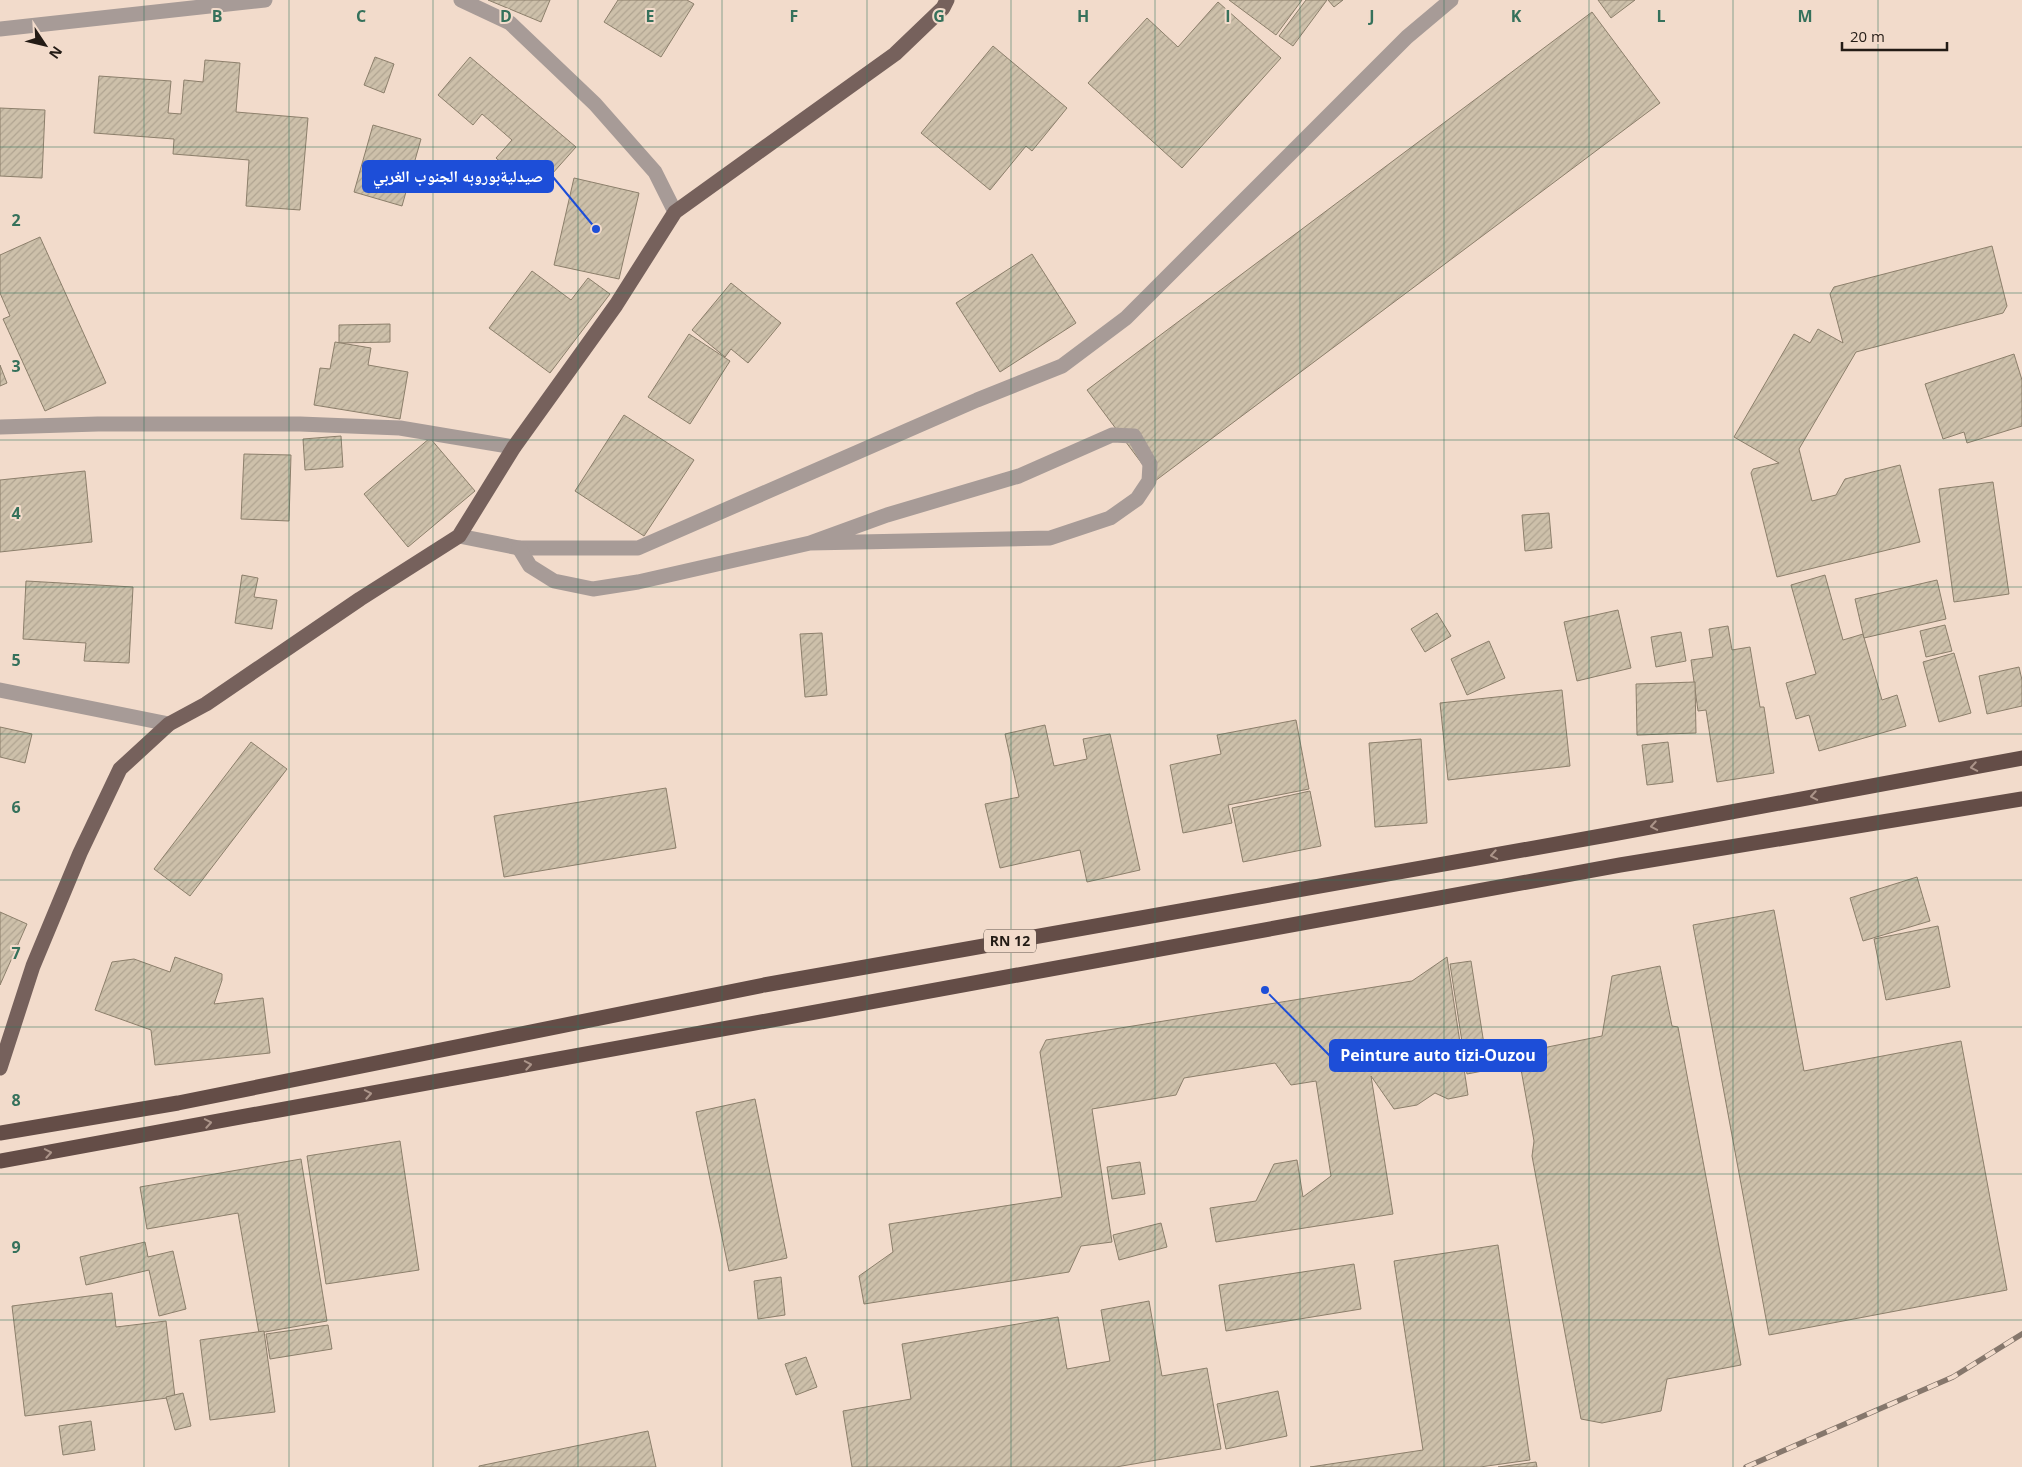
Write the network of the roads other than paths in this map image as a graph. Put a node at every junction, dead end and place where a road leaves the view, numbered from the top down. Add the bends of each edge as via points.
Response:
1 (265, 0) edge
2 (461, 0) edge
3 (947, 0) edge
4 (1451, 0) edge
5 (0, 29) edge
6 (675, 212) junction
7 (0, 427) edge
8 (514, 447) junction
9 (459, 536) junction
10 (810, 543) junction
11 (519, 548) junction
12 (0, 690) edge
13 (169, 724) junction
14 (2022, 758) edge
15 (2022, 799) edge
16 (0, 1068) edge
17 (0, 1134) edge
18 (0, 1161) edge

1 - 5 street
2 - 6 street via 510,23 596,104 656,172
3 - 6 main road via 943,8 894,54
4 - 11 street via 1407,37 1126,318 1062,366 638,548
6 - 8 main road via 616,305
7 - 8 street via 309,424 400,428
8 - 9 main road
9 - 11 street
9 - 13 main road via 360,598 206,704
10 - 10 street via 1050,538 1110,518 1137,499 1149,481 1150,464 1134,436 1112,435 1019,476 887,515
10 - 11 street via 593,590 554,581 530,566
12 - 13 street
13 - 16 main road via 120,769 33,966
14 -> 17 highway, RN 12 via 764,985 178,1102
18 -> 15 highway, RN 12 via 1600,869

